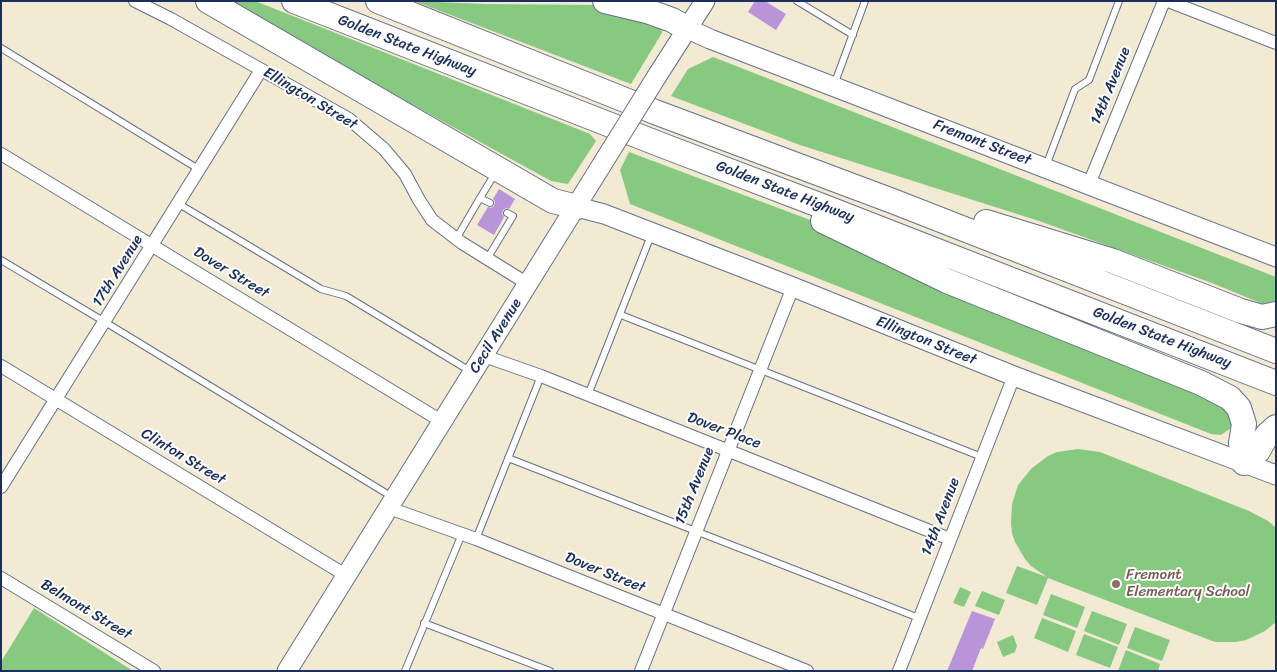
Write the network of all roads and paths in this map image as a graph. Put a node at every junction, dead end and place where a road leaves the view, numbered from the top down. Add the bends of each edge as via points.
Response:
1 (135, 1) edge
2 (208, 1) edge
3 (294, 1) edge
4 (378, 1) edge
5 (605, 1) edge
6 (705, 1) edge
7 (797, 1) edge
8 (857, 1) edge
9 (1119, 1) edge
10 (1164, 1) edge
11 (1168, 1) edge
12 (864, 3) edge
13 (688, 29) junction
14 (852, 35) junction
15 (1276, 43) edge
16 (1, 48) edge
17 (262, 70) junction
18 (834, 86) junction
19 (1, 154) edge
20 (1046, 167) junction
21 (200, 170) junction
22 (738, 174) junction
23 (491, 180) dead end
24 (1089, 184) junction
25 (480, 198) junction
26 (895, 202) junction
27 (490, 203) dead end
28 (179, 204) junction
29 (577, 207) junction
30 (507, 213) dead end
31 (653, 232) junction
32 (456, 238) junction
33 (153, 245) junction
34 (1276, 257) edge
35 (487, 259) junction
36 (1, 260) edge
37 (528, 284) junction
38 (793, 286) junction
39 (1276, 314) edge
40 (621, 315) junction
41 (105, 322) junction
42 (1276, 351) edge
43 (484, 356) junction
44 (1, 366) edge
45 (759, 370) junction
46 (474, 372) junction
47 (541, 376) junction
48 (1014, 376) junction
49 (1276, 382) edge
50 (588, 395) junction
51 (57, 399) junction
52 (443, 422) junction
53 (1276, 427) edge
54 (728, 449) junction
55 (508, 458) junction
56 (982, 458) junction
57 (1244, 463) junction
58 (1276, 476) edge
59 (1, 487) edge
60 (392, 503) junction
61 (695, 532) junction
62 (462, 534) junction
63 (476, 539) junction
64 (950, 539) junction
65 (347, 576) junction
66 (1, 578) edge
67 (663, 614) junction
68 (920, 618) junction
69 (424, 623) junction
70 (291, 670) edge
71 (154, 671) edge
72 (405, 671) edge
73 (550, 671) edge
74 (641, 671) edge
75 (807, 671) edge
76 (899, 671) edge

1 - 17 street, Ellington Street
2 - 29 highway via 553,202
3 - 22 highway, Golden State Highway
4 - 26 highway, Golden State Highway via 654,112
5 - 13 highway via 646,11
6 - 13 main road, Cecil Avenue
7 - 14 lane
8 - 12 lane
9 - 20 lane via 1089,80 1075,89
10 - 24 street, 14th Avenue
11 - 15 street
12 - 14 lane
13 - 18 main road, Fremont Street
13 - 29 main road, Cecil Avenue, bridge
14 - 18 lane
16 - 21 lane
17 - 21 street, 17th Avenue
17 - 32 street, Ellington Street via 349,119 384,149 405,174 432,220
18 - 20 main road, Fremont Street
19 - 33 street, Dover Street
20 - 24 main road, Fremont Street
21 - 28 street, 17th Avenue
22 - 49 highway, Golden State Highway
22 - 57 highway via 823,221 947,281 1217,390 1239,408 1244,424 1241,443
23 - 25 lane
24 - 34 main road, Fremont Street
25 - 27 lane
25 - 32 lane
26 - 39 highway via 979,220 1113,261 1241,311 1262,317
26 - 42 highway, Golden State Highway
28 - 33 street, 17th Avenue
28 - 46 lane via 321,289 346,296
29 - 31 main road, Ellington Street
29 - 37 main road, Cecil Avenue
30 - 35 lane via 513,216
31 - 38 main road, Ellington Street
31 - 40 lane
32 - 35 street, Ellington Street
33 - 41 street, 17th Avenue
33 - 52 street, Dover Street
35 - 37 street, Ellington Street
36 - 41 lane
37 - 43 main road, Cecil Avenue
38 - 45 street, 15th Avenue
38 - 48 main road, Ellington Street
40 - 45 lane
40 - 50 lane
41 - 51 street, 17th Avenue
41 - 60 lane
43 - 46 main road, Cecil Avenue
43 - 47 street, Dover Place
44 - 51 street, Clinton Street
45 - 54 street, 15th Avenue
45 - 56 lane
46 - 52 main road, Cecil Avenue
47 - 50 street, Dover Place
47 - 55 lane
48 - 56 street, 14th Avenue
48 - 57 main road, Ellington Street
50 - 54 street, Dover Place
51 - 59 street, 17th Avenue
51 - 65 street, Clinton Street
52 - 60 main road, Cecil Avenue
53 - 57 highway
54 - 61 street, 15th Avenue
54 - 64 street, Dover Place
55 - 61 lane
55 - 63 lane
56 - 64 street, 14th Avenue
57 - 58 main road, Ellington Street
60 - 62 street, Dover Street
60 - 65 main road, Cecil Avenue
61 - 67 street, 15th Avenue
61 - 68 lane
62 - 63 street, Dover Street
62 - 69 lane
63 - 67 street, Dover Street
64 - 68 street, 14th Avenue
65 - 70 main road, Cecil Avenue
66 - 71 street, Belmont Street
67 - 74 street, 15th Avenue
67 - 75 street, Dover Street
68 - 76 street, 14th Avenue
69 - 72 lane
69 - 73 lane

